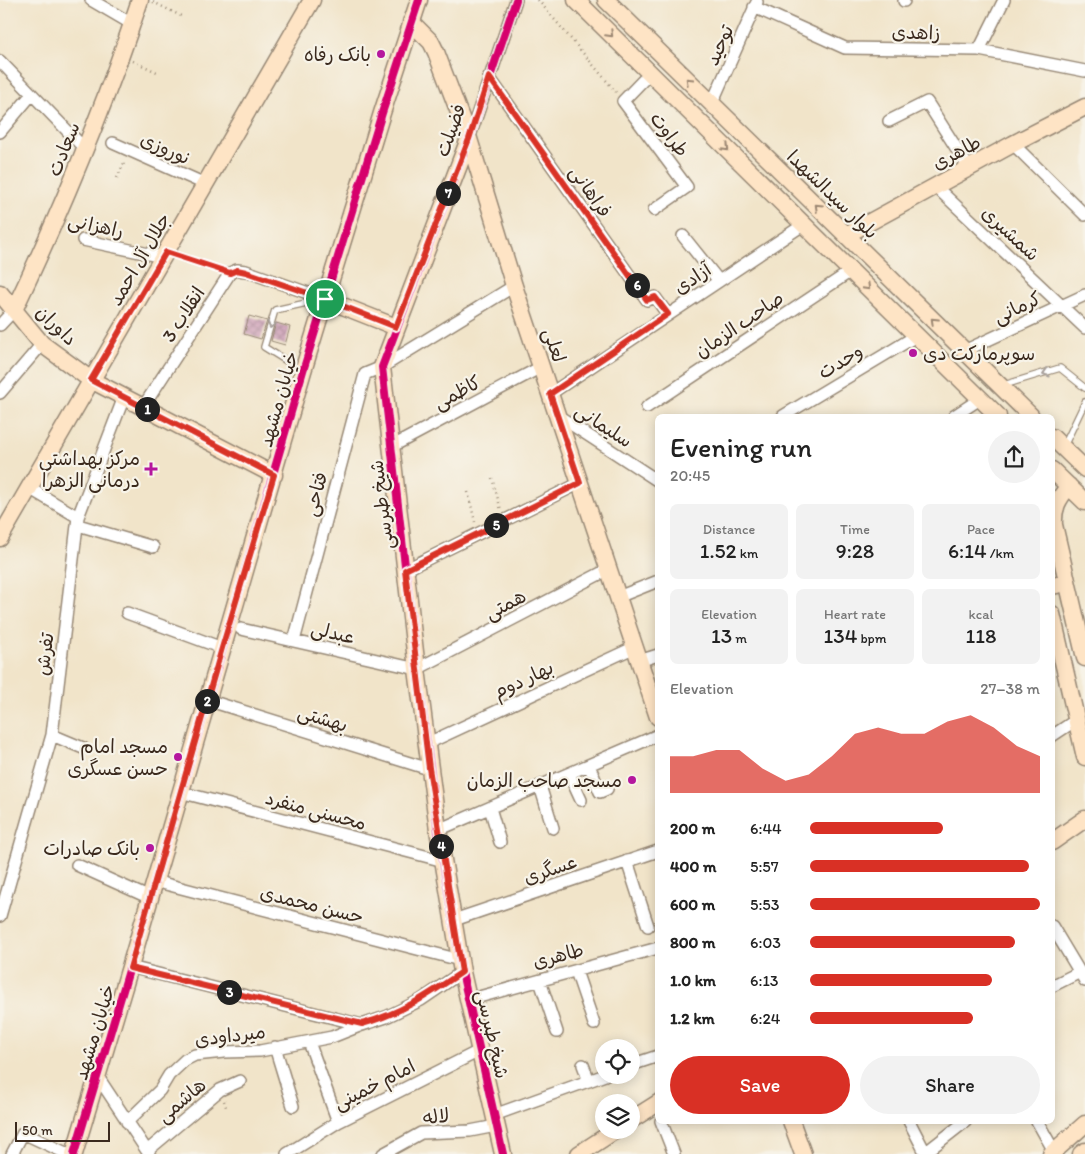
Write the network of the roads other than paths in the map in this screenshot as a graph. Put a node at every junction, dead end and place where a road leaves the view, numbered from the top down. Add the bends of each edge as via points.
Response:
1 (91, 0) edge
2 (140, 0) edge
3 (312, 0) edge
4 (419, 0) edge
5 (516, 0) edge
6 (576, 0) edge
7 (606, 0) edge
8 (1004, 0) edge
9 (756, 4) edge
10 (411, 22) junction
11 (132, 24) junction
12 (979, 50) junction
13 (0, 61) edge
14 (1085, 71) edge
15 (650, 73) junction
16 (489, 77) junction
17 (32, 94) junction
18 (712, 104) junction
19 (1085, 107) edge
20 (889, 121) dead end
21 (0, 132) edge
22 (469, 139) junction
23 (113, 143) dead end
24 (1013, 144) junction
25 (84, 148) junction
26 (969, 168) junction
27 (205, 184) junction
28 (935, 186) junction
29 (654, 210) dead end
30 (1085, 215) edge
31 (804, 224) junction
32 (846, 235) junction
33 (683, 236) dead end
34 (83, 240) dead end
35 (164, 254) junction
36 (851, 271) junction
37 (719, 281) junction
38 (514, 286) junction
39 (0, 293) edge
40 (1085, 295) edge
41 (325, 299) junction
42 (1062, 306) junction
43 (7, 310) edge
44 (668, 314) junction
45 (0, 325) edge
46 (396, 327) junction
47 (1085, 328) edge
48 (916, 336) junction
49 (42, 344) junction
50 (964, 351) junction
51 (382, 367) junction
52 (540, 367) junction
53 (303, 371) junction
54 (91, 380) junction
55 (1000, 386) junction
56 (1085, 388) edge
57 (0, 393) edge
58 (550, 394) junction
59 (124, 397) junction
60 (980, 399) junction
61 (1085, 402) edge
62 (143, 407) junction
63 (647, 407) dead end
64 (786, 414) edge
65 (957, 414) edge
66 (996, 414) edge
67 (1029, 414) edge
68 (557, 415) junction
69 (1058, 443) edge
70 (391, 447) junction
71 (1085, 469) edge
72 (1055, 473) edge
73 (274, 475) junction
74 (655, 479) edge
75 (580, 483) junction
76 (1069, 486) junction
77 (29, 488) junction
78 (1085, 502) edge
79 (1055, 507) edge
80 (78, 521) junction
81 (1055, 535) edge
82 (0, 538) edge
83 (153, 547) dead end
84 (609, 569) junction
85 (405, 570) junction
86 (655, 582) edge
87 (1060, 584) edge
88 (618, 597) junction
89 (127, 613) dead end
90 (241, 629) dead end
91 (1055, 639) edge
92 (294, 641) junction
93 (222, 648) junction
94 (637, 654) junction
95 (655, 655) edge
96 (1057, 656) edge
97 (1085, 658) edge
98 (417, 669) junction
99 (207, 700) junction
100 (655, 708) edge
101 (1076, 720) junction
102 (1055, 734) edge
103 (52, 735) junction
104 (655, 736) edge
105 (426, 744) junction
106 (83, 748) dead end
107 (1085, 757) edge
108 (590, 765) junction
109 (429, 768) junction
110 (569, 774) junction
111 (540, 786) junction
112 (607, 789) dead end
113 (180, 792) junction
114 (581, 800) dead end
115 (490, 808) junction
116 (1085, 819) edge
117 (553, 828) dead end
118 (438, 830) junction
119 (1055, 840) edge
120 (500, 842) dead end
121 (655, 852) edge
122 (444, 861) junction
123 (627, 861) junction
124 (77, 865) dead end
125 (154, 882) junction
126 (150, 898) junction
127 (0, 916) edge
128 (454, 920) junction
129 (648, 926) dead end
130 (1055, 931) edge
131 (655, 949) edge
132 (461, 966) junction
133 (130, 968) junction
134 (576, 971) junction
135 (1082, 977) edge
136 (540, 981) junction
137 (1055, 985) edge
138 (468, 1000) junction
139 (362, 1024) junction
140 (594, 1024) dead end
141 (557, 1032) dead end
142 (309, 1042) junction
143 (275, 1047) junction
144 (479, 1051) junction
145 (655, 1057) edge
146 (640, 1063) edge
147 (583, 1065) dead end
148 (98, 1077) junction
149 (595, 1079) edge
150 (589, 1081) junction
151 (240, 1082) dead end
152 (293, 1106) dead end
153 (655, 1108) edge
154 (640, 1116) edge
155 (495, 1120) junction
156 (128, 1122) junction
157 (338, 1122) junction
158 (662, 1124) edge
159 (792, 1124) edge
160 (910, 1124) edge
161 (962, 1124) edge
162 (1038, 1124) edge
163 (1085, 1124) edge
164 (600, 1148) edge
165 (1085, 1151) edge
166 (148, 1153) edge
167 (1053, 1153) edge
168 (12, 1154) edge
169 (68, 1154) edge
170 (74, 1154) edge
171 (287, 1154) edge
172 (383, 1154) edge
173 (503, 1154) edge
174 (579, 1154) edge
175 (674, 1154) edge
176 (803, 1154) edge
177 (925, 1154) edge
178 (1081, 1154) edge

1 - 11 street
2 - 11 street, سعادت
3 - 27 street, جلال آل احمد
4 - 10 street, خیابان مشهد
5 - 16 street, فضیلت
6 -> 15 street
18 -> 7 street, بلوار سیدالشهدا
8 - 12 street
9 - 12 street, زاهدی via 845,48
9 - 18 street, توحید
10 - 22 street, لعلی via 431,42 436,52
10 - 41 street, خیابان مشهد
11 - 25 street, سعادت
12 - 14 street, زاهدی
13 - 17 street
15 - 29 street, طراوت via 623,101 687,187
15 -> 31 street
16 - 22 street, فضیلت
16 - 44 street, فراهانی via 647,300 655,297
17 - 21 street
17 - 25 street
32 -> 18 street, بلوار سیدالشهدا
19 - 24 street, طاهری
20 - 26 street via 927,102
22 - 38 street, لعلی
22 - 46 street, فضیلت
23 - 27 street, نوروزی
24 - 26 street, طاهری
24 - 30 street
25 - 43 street, سعادت via 51,233
26 - 28 street, طاهری
27 - 35 street, جلال آل احمد
28 - 32 street, طاهری
28 - 42 street, شمشیری
31 - 36 street
31 - 37 street, آزادی
50 -> 32 street, بلوار سیدالشهدا
33 - 37 street
34 - 35 street, راهزانی
35 - 54 street, جلال آل احمد
36 -> 48 street
36 - 63 street, صاحب الزمان
37 - 44 street, آزادی
38 - 51 street
38 - 52 street, لعلی
39 - 43 street, داوران
40 - 42 street, کرمانی
41 - 46 street
41 - 53 street, خیابان مشهد
41 -> 53 lane via 275,310 264,347
41 - 62 street, انقلاب 3 via 246,272 237,270 230,273
42 - 47 street, شمشیری
42 - 50 street, کرمانی
43 - 45 street
43 - 49 street, داوران
44 - 58 street, آزادی
46 - 51 street, شیخ طبرسی
48 - 60 street
48 - 64 street, وحدت
49 - 54 street, داوران
49 - 57 street
50 - 55 street, بلوار سیدالشهدا
51 - 70 street, شیخ طبرسی
51 - 92 street, فتاحی via 364,374
52 - 58 street, لعلی
52 - 70 street, کاظمی
53 - 73 street, خیابان مشهد
54 - 59 street, داوران
54 - 77 street, جلال آل احمد
56 -> 55 lane via 1060,368
55 - 60 street
55 - 67 street, بلوار سیدالشهدا
58 - 68 street, لعلی
59 - 62 street, داوران
59 - 80 street, تفرش
60 - 65 street
60 - 66 street
61 - 69 lane
62 - 73 street, داوران
68 - 74 street, سلیمانی
68 - 75 street, لعلی
69 - 71 street
70 - 85 street, شیخ طبرسی
72 - 76 street
73 - 93 street, خیابان مشهد
75 - 84 street, لعلی
75 - 85 street
76 - 78 street
76 - 79 street
77 - 80 street
77 - 82 street, جلال آل احمد
80 - 83 street
80 - 103 street, تفرش
81 - 87 street
84 - 88 street, لعلی
84 - 98 street, همتی
85 - 98 street, شیخ طبرسی
86 - 88 street
87 - 97 street
88 - 94 street, لعلی
89 - 93 street
90 - 92 street, عبدلی
91 - 96 street
92 - 98 street, عبدلی
93 - 99 street, خیابان مشهد
94 - 95 street, بهار دوم
94 - 100 street, لعلی
94 - 105 street, بهار دوم
96 - 101 street
98 - 105 street, شیخ طبرسی
99 - 109 street, بهشتی
99 - 113 street, خیابان مشهد
101 - 102 street
101 - 107 street
103 - 106 street
103 - 127 street, تفرش
104 - 108 street
105 - 109 street, شیخ طبرسی
108 - 110 street
108 - 112 street via 600,792
109 - 118 street, شیخ طبرسی
110 - 111 street
110 - 114 street
111 - 115 street
111 - 117 street
113 - 122 street, محسنی منفرد
113 - 125 street, خیابان مشهد
115 - 118 street
115 - 120 street
116 - 119 street
118 - 122 street, شیخ طبرسی
121 - 123 street, عسگری
122 - 128 street, شیخ طبرسی
123 - 128 street, عسگری
123 - 129 street
124 - 126 street
125 - 126 street, خیابان مشهد
125 - 132 street, حسن محمدی
126 - 133 street, خیابان مشهد
128 - 132 street, شیخ طبرسی
130 - 135 street
131 - 134 street, طاهری
132 - 138 street, شیخ طبرسی
132 - 139 street, میرداودی via 421,1000 386,1017
133 - 139 street, میرداودی
133 - 148 street, خیابان مشهد
134 - 136 street, طاهری
134 - 140 street
135 - 137 street
136 - 138 street, طاهری
136 - 141 street
138 - 144 street, شیخ طبرسی
139 - 142 street, میرداودی via 332,1037
142 - 143 street, میرداودی
142 - 157 street
143 - 152 street
143 - 156 street, میرداودی via 260,1051 205,1053 185,1060
144 - 155 street, شیخ طبرسی
144 - 157 street, امام خمینی
145 - 146 street
147 - 150 street
148 - 156 street
148 - 170 street, خیابان مشهد
149 - 150 street, لاله
150 - 155 street, لاله
151 - 166 street, هاشمی via 220,1090
153 - 154 street
155 - 172 street, لاله via 470,1131 421,1134
155 - 173 street, شیخ طبرسی
156 - 166 street
157 - 171 street, امام خمینی
158 - 175 street
159 - 176 street
160 - 177 street
161 - 177 street
162 - 167 street
163 - 167 street
164 - 174 street
165 - 178 street
168 - 169 street via 23,1134

